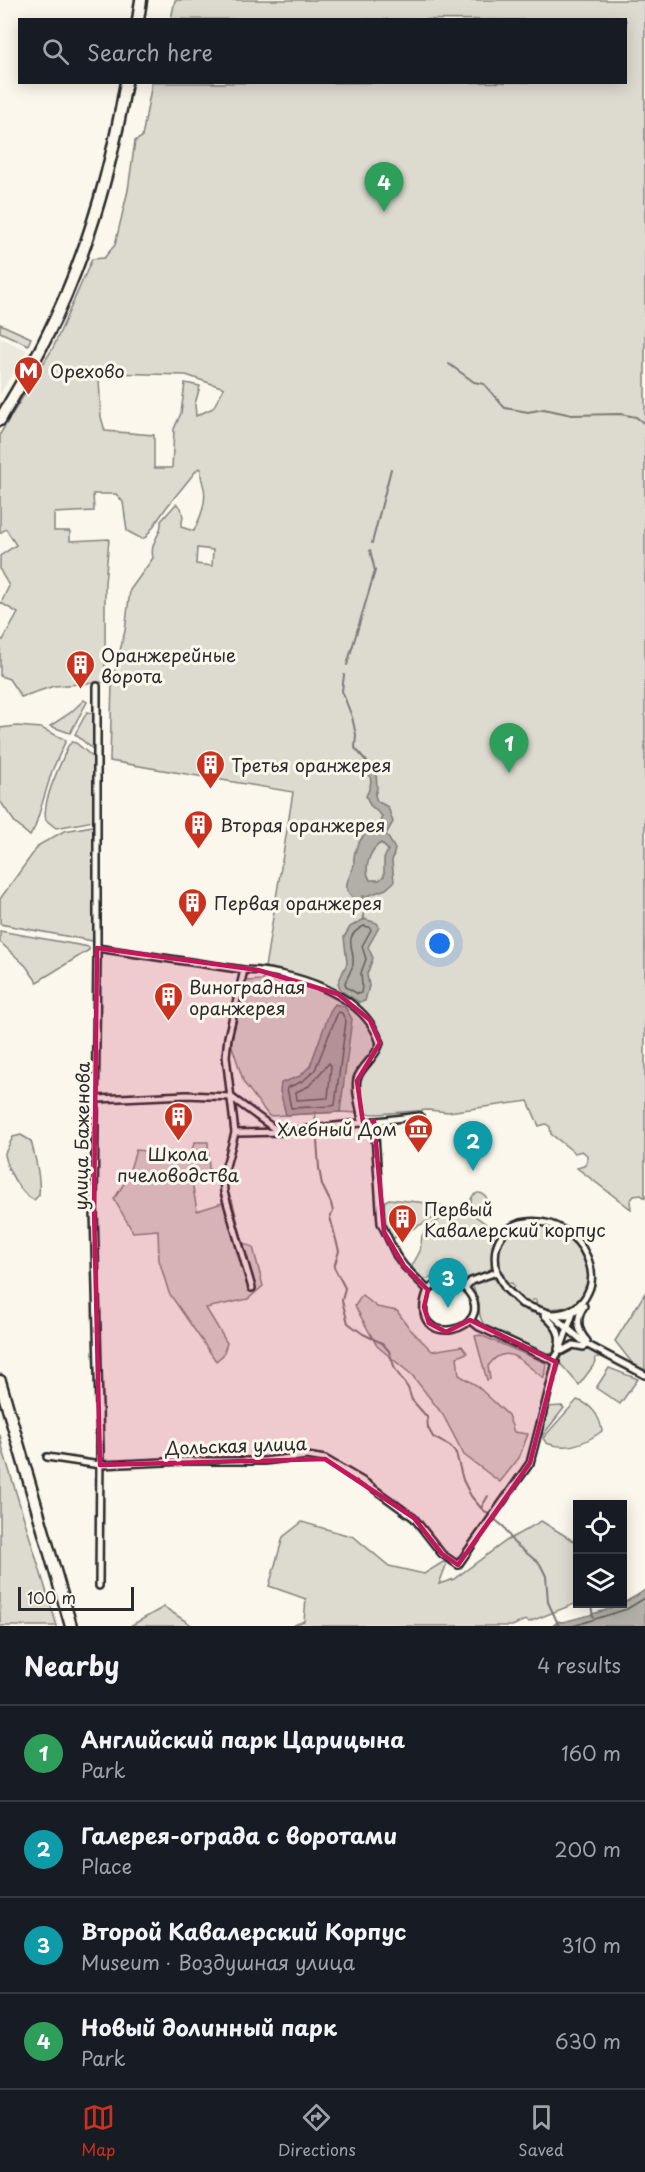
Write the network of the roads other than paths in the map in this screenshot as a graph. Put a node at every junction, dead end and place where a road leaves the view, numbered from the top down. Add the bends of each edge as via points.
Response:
1 (141, 0) edge
2 (138, 18) edge
3 (126, 84) edge
4 (0, 420) edge
5 (97, 686) dead end
6 (97, 948) junction
7 (244, 970) junction
8 (231, 1097) junction
9 (97, 1099) junction
10 (420, 1116) dead end
11 (374, 1121) junction
12 (362, 1122) junction
13 (235, 1132) junction
14 (283, 1132) junction
15 (497, 1272) junction
16 (252, 1288) dead end
17 (465, 1288) junction
18 (428, 1290) junction
19 (574, 1311) junction
20 (552, 1315) junction
21 (470, 1320) junction
22 (568, 1328) junction
23 (586, 1344) junction
24 (560, 1350) junction
25 (553, 1360) junction
26 (645, 1375) edge
27 (0, 1381) edge
28 (47, 1457) dead end
29 (100, 1465) junction
30 (99, 1586) dead end
31 (71, 1626) edge

1 - 2 main road
3 - 4 main road via 115,139 81,258 46,339
5 - 6 street, улица Баженова
6 - 7 street
6 - 9 street, улица Баженова
7 - 8 street via 226,1056
7 - 12 street via 310,982 338,994 370,1020 380,1043 357,1081
8 - 9 street
8 - 13 street
8 - 14 street
9 - 29 street, улица Баженова via 94,1209
10 - 11 street
11 - 12 street
11 - 18 street via 381,1223 400,1260
12 - 14 street
13 - 14 street
13 - 16 street via 223,1177 224,1192
15 - 17 street via 471,1281
15 - 19 street via 495,1251 508,1229 532,1222 563,1228 578,1241 592,1268 587,1296
15 - 20 street via 512,1297
17 - 18 street via 442,1282
17 - 21 street via 474,1305
18 - 21 street via 424,1307 429,1323 437,1329 446,1332
19 - 20 street
19 - 22 street
19 - 23 street via 584,1306 579,1324
20 - 22 street
20 - 24 street via 544,1315 558,1330
21 - 25 street
22 - 23 street
22 - 24 street
23 - 24 street
23 - 26 street
24 - 25 street
25 - 29 street, Дольская улица via 556,1362 530,1463 458,1565 446,1557 414,1518 325,1459 307,1456 264,1461
27 - 31 main road
28 - 29 street, Дольская улица
29 - 30 street, улица Баженова

